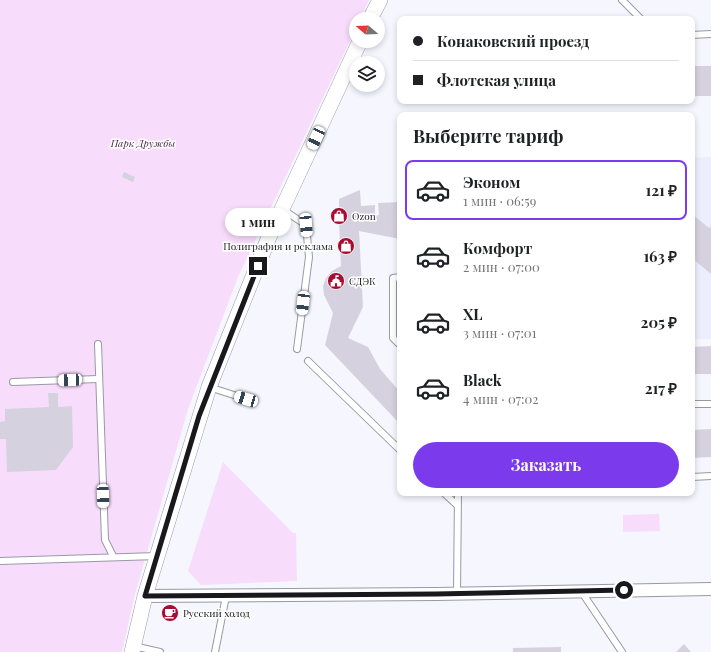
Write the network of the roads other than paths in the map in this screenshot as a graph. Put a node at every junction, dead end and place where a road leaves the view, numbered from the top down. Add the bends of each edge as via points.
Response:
1 (380, 0) edge
2 (622, 0) edge
3 (374, 12) edge
4 (638, 16) edge
5 (711, 34) edge
6 (695, 35) edge
7 (357, 48) edge
8 (282, 210) junction
9 (397, 277) edge
10 (397, 342) edge
11 (98, 344) dead end
12 (298, 349) dead end
13 (308, 361) dead end
14 (98, 379) junction
15 (12, 382) dead end
16 (209, 387) junction
17 (246, 399) dead end
18 (695, 404) edge
19 (711, 404) edge
20 (397, 447) edge
21 (711, 476) edge
22 (695, 477) edge
23 (447, 496) edge
24 (458, 496) edge
25 (457, 505) junction
26 (113, 556) junction
27 (157, 556) junction
28 (0, 561) edge
29 (711, 589) edge
30 (581, 591) junction
31 (457, 594) junction
32 (145, 596) junction
33 (226, 596) junction
34 (132, 649) edge
35 (160, 652) edge
36 (214, 652) edge
37 (622, 652) edge

1 - 3 street
2 - 4 lane
5 - 6 lane
7 - 8 street
8 - 12 lane via 306,225 309,257
8 - 16 street
9 - 10 lane via 392,278 393,338
11 - 14 lane
13 - 20 lane
14 - 15 lane
14 - 26 lane via 105,540
16 - 17 lane
16 - 27 street
18 - 19 lane
21 - 22 lane
23 - 25 lane
24 - 25 lane
25 - 31 lane
26 - 27 lane
26 - 28 lane
27 - 32 street
29 - 30 street
30 - 31 street
30 - 37 lane
31 - 33 street
32 - 33 street
32 - 34 street
33 - 36 lane
34 - 35 lane

